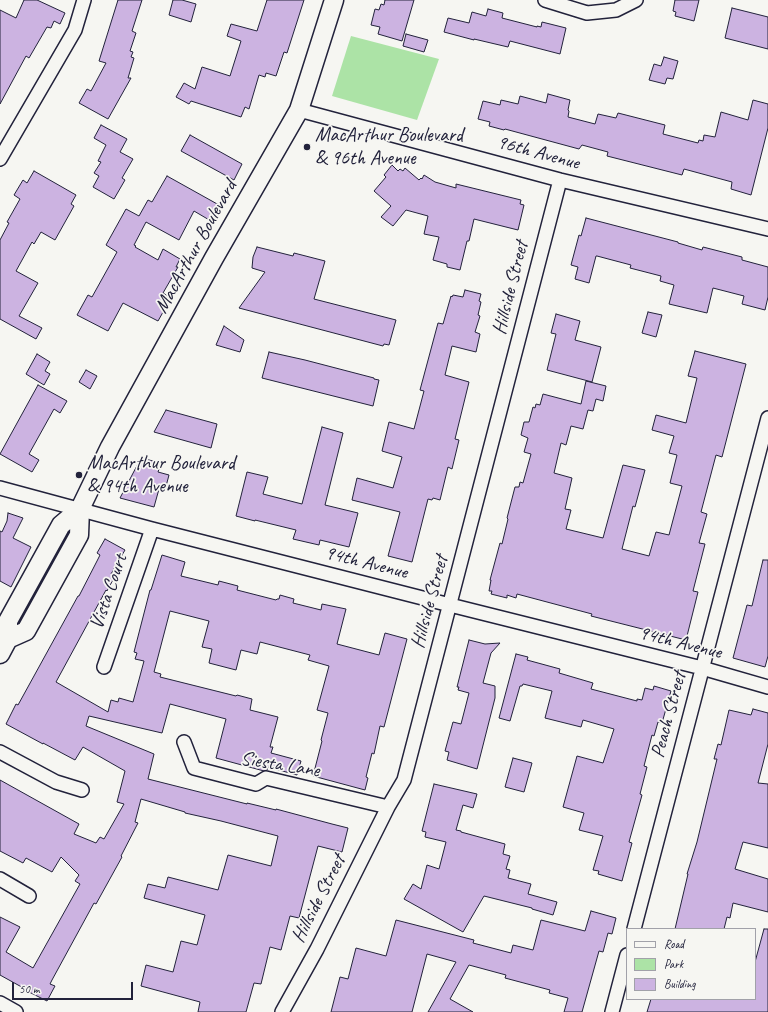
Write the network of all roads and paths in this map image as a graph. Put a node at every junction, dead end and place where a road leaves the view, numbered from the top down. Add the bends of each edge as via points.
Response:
1 (84, 0) edge
2 (334, 0) edge
3 (545, 0) edge
4 (636, 0) edge
5 (299, 110) junction
6 (0, 159) edge
7 (560, 180) junction
8 (768, 229) edge
9 (768, 418) edge
10 (0, 488) edge
11 (80, 509) junction
12 (152, 529) junction
13 (450, 605) junction
14 (4, 647) edge
15 (104, 667) dead end
16 (702, 668) junction
17 (768, 687) edge
18 (184, 742) dead end
19 (0, 752) edge
20 (82, 790) dead end
21 (388, 807) junction
22 (0, 879) edge
23 (29, 896) dead end
24 (634, 928) edge
25 (626, 959) edge
26 (0, 1003) edge
27 (16, 1012) edge
28 (282, 1012) edge
29 (612, 1012) edge

1 - 6 street via 75,30
2 - 5 main road, MacArthur Boulevard
3 - 4 street via 587,13 616,10
5 - 7 street, 96th Avenue
5 - 11 main road, MacArthur Boulevard via 110,447
7 - 8 street, 96th Avenue
7 - 13 street, Hillside Street
9 - 16 street, Peach Street
10 - 11 street, 94th Avenue
11 - 12 street, 94th Avenue
11 - 14 main road, MacArthur Boulevard via 61,525 8,621
12 - 13 street, 94th Avenue
12 - 15 street, Vista Court
13 - 16 street, 94th Avenue
13 - 21 street, Hillside Street via 404,780
16 - 17 street, 94th Avenue
16 - 24 street, Peach Street
18 - 21 street, Siesta Lane via 194,768 256,784 266,778
19 - 20 street via 56,782
21 - 28 street, Hillside Street via 317,949
22 - 23 street
25 - 29 street
26 - 27 street

